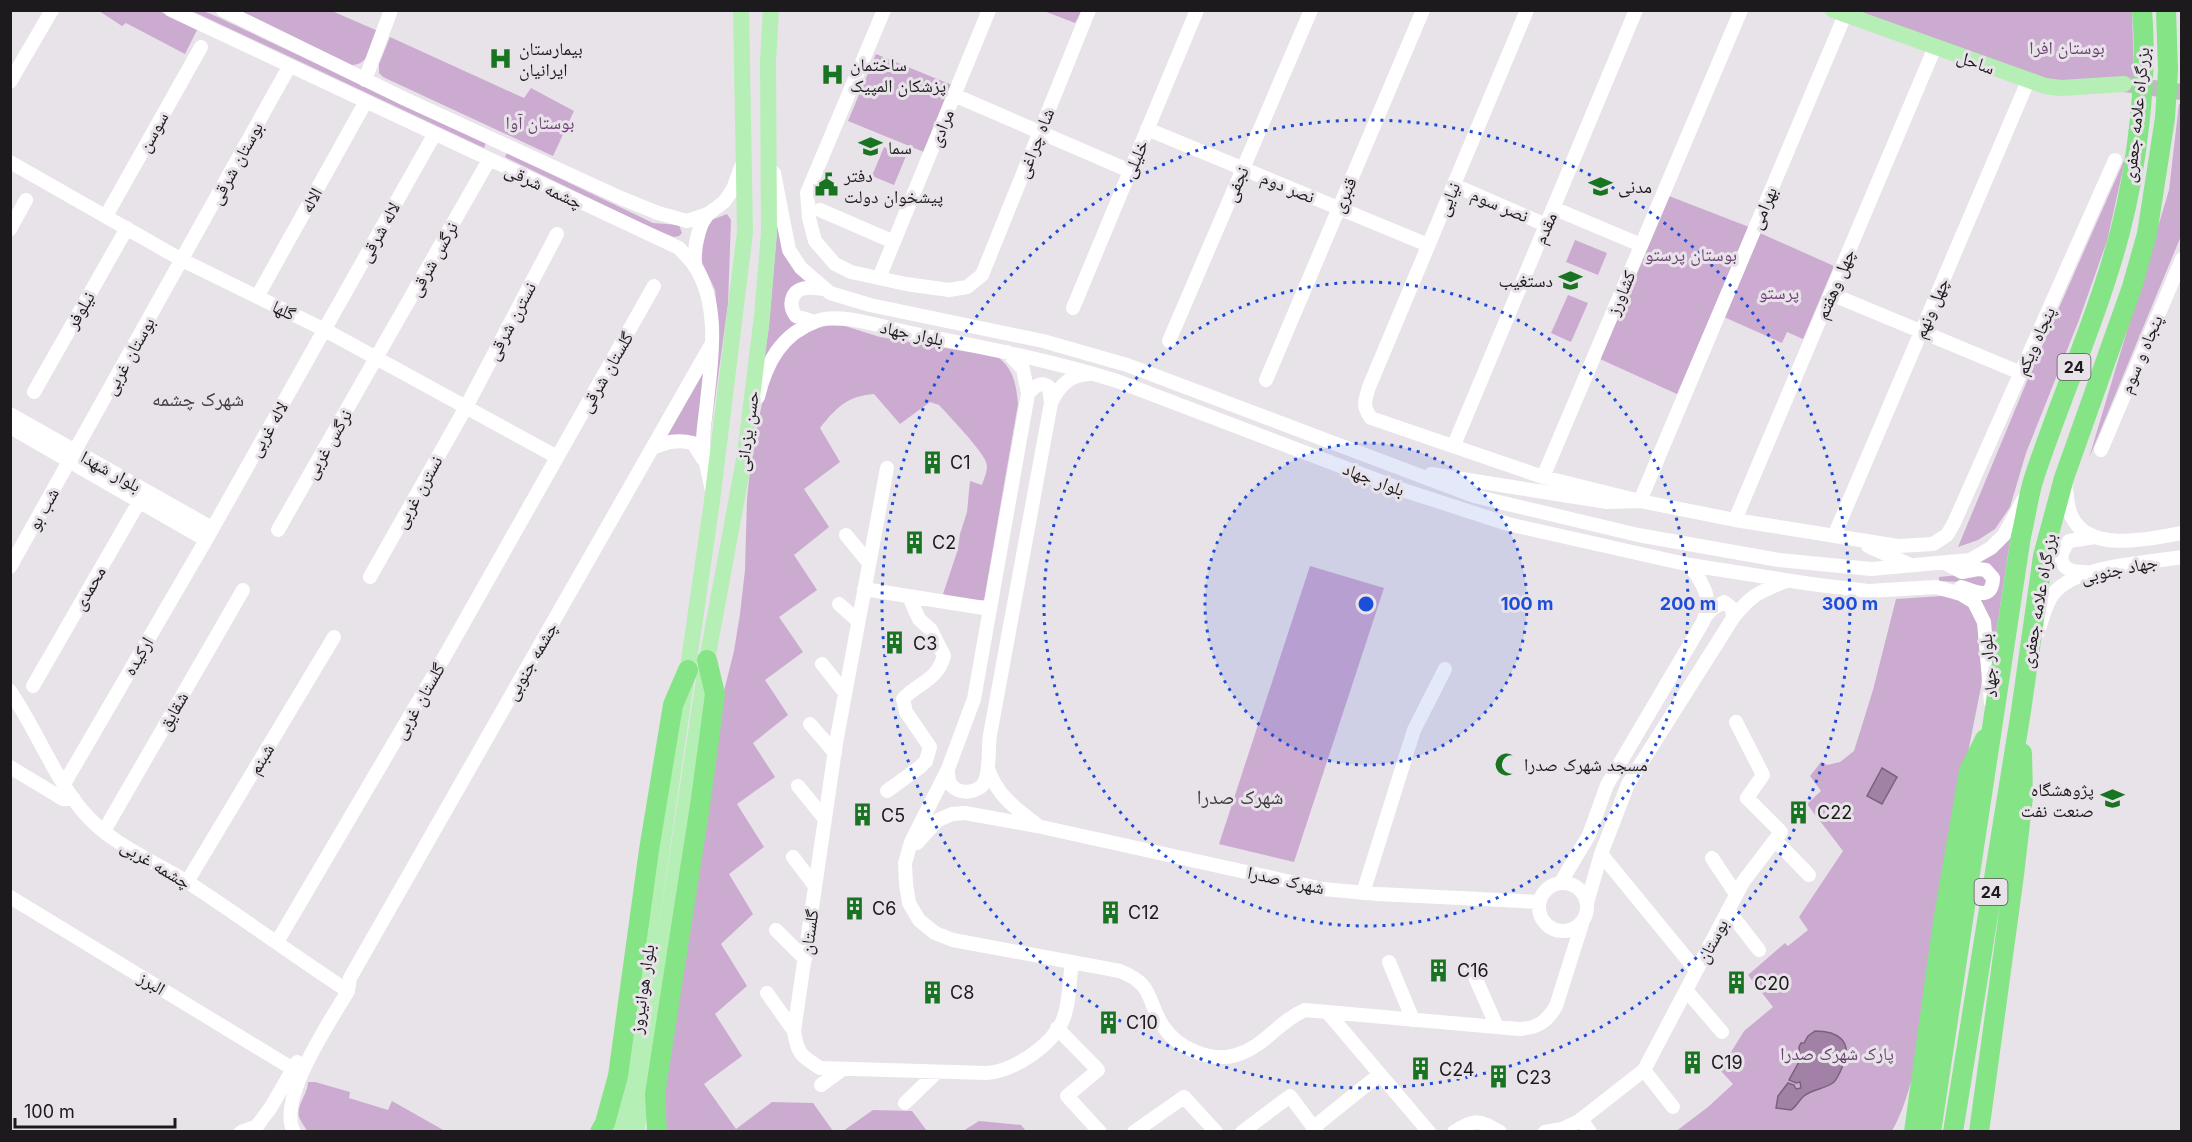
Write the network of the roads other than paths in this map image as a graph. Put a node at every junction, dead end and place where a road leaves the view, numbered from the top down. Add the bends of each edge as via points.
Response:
1 (52, 10) edge
2 (171, 10) edge
3 (223, 10) edge
4 (391, 10) edge
5 (741, 10) edge
6 (771, 10) edge
7 (884, 10) edge
8 (989, 10) edge
9 (1089, 10) edge
10 (1197, 10) edge
11 (1301, 10) edge
12 (1311, 10) edge
13 (1423, 10) edge
14 (1527, 10) edge
15 (1636, 10) edge
16 (1741, 10) edge
17 (2142, 10) edge
18 (2166, 10) edge
19 (1839, 13) edge
20 (1304, 26) junction
21 (201, 47) dead end
22 (1935, 47) junction
23 (289, 67) junction
24 (365, 80) junction
25 (2028, 81) junction
26 (10, 82) edge
27 (2124, 84) tunnel mouth
28 (954, 95) junction
29 (365, 103) junction
30 (1147, 129) junction
31 (1040, 132) junction
32 (434, 135) junction
33 (769, 146) junction
34 (489, 160) junction
35 (2115, 160) dead end
36 (10, 162) edge
37 (743, 162) junction
38 (1243, 169) junction
39 (1130, 171) junction
40 (1454, 185) junction
41 (27, 200) dead end
42 (1339, 208) junction
43 (1553, 208) junction
44 (820, 210) dead end
45 (708, 213) junction
46 (106, 216) junction
47 (687, 221) junction
48 (1546, 225) junction
49 (127, 228) junction
50 (10, 229) edge
51 (557, 234) dead end
52 (894, 242) junction
53 (1428, 245) junction
54 (1641, 246) junction
55 (679, 248) junction
56 (2181, 259) edge
57 (182, 260) junction
58 (695, 266) junction
59 (879, 278) junction
60 (654, 286) dead end
61 (823, 289) junction
62 (1831, 294) junction
63 (257, 297) junction
64 (1072, 308) dead end
65 (814, 322) junction
66 (325, 330) junction
67 (1922, 331) junction
68 (1168, 341) dead end
69 (711, 345) junction
70 (1007, 352) junction
71 (377, 358) junction
72 (2021, 373) junction
73 (1095, 374) junction
74 (1266, 380) dead end
75 (34, 392) dead end
76 (1028, 394) junction
77 (1051, 403) junction
78 (466, 407) junction
79 (14, 426) edge
80 (1454, 446) junction
81 (652, 448) junction
82 (2102, 450) dead end
83 (745, 454) junction
84 (73, 456) junction
85 (557, 457) junction
86 (704, 460) junction
87 (887, 468) dead end
88 (1399, 469) junction
89 (1543, 477) junction
90 (2064, 478) junction
91 (2034, 479) junction
92 (142, 496) junction
93 (712, 501) junction
94 (1640, 501) junction
95 (1736, 520) junction
96 (279, 530) dead end
97 (2181, 533) edge
98 (209, 534) junction
99 (846, 535) dead end
100 (1834, 536) junction
101 (2095, 537) junction
102 (1853, 539) junction
103 (2181, 557) edge
104 (869, 563) junction
105 (1947, 564) junction
106 (1690, 565) junction
107 (1910, 565) junction
108 (10, 567) edge
109 (2088, 572) junction
110 (370, 577) dead end
111 (1788, 580) junction
112 (1936, 587) junction
113 (864, 589) junction
114 (243, 590) dead end
115 (909, 597) junction
116 (838, 604) dead end
117 (990, 609) junction
118 (1705, 617) junction
119 (1733, 618) junction
120 (858, 621) junction
121 (334, 637) dead end
122 (2029, 653) junction
123 (707, 660) junction
124 (822, 664) dead end
125 (1445, 669) dead end
126 (688, 670) junction
127 (33, 686) dead end
128 (10, 691) edge
129 (845, 693) junction
130 (2021, 711) junction
131 (1736, 722) dead end
132 (1993, 723) junction
133 (810, 724) dead end
134 (835, 753) junction
135 (10, 767) edge
136 (948, 769) junction
137 (988, 769) junction
138 (64, 784) junction
139 (798, 786) dead end
140 (887, 791) dead end
141 (74, 799) junction
142 (825, 819) junction
143 (1037, 825) junction
144 (104, 831) junction
145 (1775, 840) junction
146 (670, 847) junction
147 (1601, 854) junction
148 (793, 857) dead end
149 (1713, 858) dead end
150 (905, 862) junction
151 (1809, 874) dead end
152 (187, 882) junction
153 (1561, 882) junction
154 (815, 886) junction
155 (1363, 893) junction
156 (1736, 894) junction
157 (10, 897) edge
158 (1539, 902) junction
159 (1587, 903) junction
160 (1728, 910) junction
161 (1582, 924) junction
162 (776, 930) dead end
163 (277, 942) junction
164 (1759, 950) dead end
165 (805, 959) junction
166 (1072, 962) junction
167 (1389, 962) dead end
168 (1471, 968) dead end
169 (1696, 970) junction
170 (346, 985) junction
171 (1686, 990) junction
172 (767, 993) dead end
173 (1328, 1013) junction
174 (1413, 1020) junction
175 (1497, 1027) junction
176 (1058, 1028) junction
177 (794, 1030) junction
178 (1722, 1032) dead end
179 (293, 1069) junction
180 (843, 1069) junction
181 (1923, 1069) junction
182 (1644, 1070) junction
183 (938, 1072) junction
184 (1380, 1074) junction
185 (618, 1076) junction
186 (821, 1085) dead end
187 (655, 1094) junction
188 (905, 1103) dead end
189 (1673, 1107) dead end
190 (1581, 1119) junction
191 (1316, 1129) edge
192 (241, 1131) edge
193 (294, 1131) edge
194 (600, 1131) edge
195 (614, 1131) edge
196 (621, 1131) edge
197 (636, 1131) edge
198 (643, 1131) edge
199 (657, 1131) edge
200 (1100, 1131) edge
201 (1134, 1131) edge
202 (1216, 1131) edge
203 (1242, 1131) edge
204 (1429, 1131) edge
205 (1454, 1131) edge
206 (1500, 1131) edge
207 (1545, 1131) edge
208 (1590, 1131) edge
209 (1899, 1131) edge
210 (1914, 1131) edge
211 (1931, 1131) edge
212 (1953, 1131) edge
213 (1978, 1131) edge

1 - 26 street
2 - 23 street, چشمه شرقی
3 - 24 street, چشمه شرقی
4 - 24 street
5 - 37 main road, حسن یزدانی
6 - 33 main road, حسن یزدانی
7 - 59 street via 807,193 815,241 823,252 851,272
8 - 28 street, مرادی
9 - 31 street, شاه چراغی
10 - 30 street, خلیلی
11 - 20 street
12 - 20 street, نجفی
13 - 42 street, قنبری
14 - 40 street, نیایی
15 - 43 street, مقدم
16 - 54 street, کشاورز
17 - 91 highway, بزرگراه علامه جعفری / 24 via 2145,39 2141,105 2120,231
18 - 90 highway, بزرگراه علامه جعفری / 24 via 2166,118 2147,234
19 - 22 main road, ساحل
19 - 94 street, بهرامی
20 - 38 street, نجفی
21 - 46 street, سوسن
22 - 25 main road, ساحل
22 - 62 street, چهل وهفتم
23 - 29 street, چشمه شرقی
23 - 57 street, بوستان شرقی
24 - 47 street, چشمه شرقی via 621,198
25 - 27 main road, ساحل via 2061,88
25 - 67 street, چهل ونهم
28 - 31 street
28 - 52 street, مرادی
29 - 32 street, چشمه شرقی
29 - 63 street, الاله
30 - 38 street, نصر دوم
30 - 39 street, خلیلی
31 - 39 street
31 - 59 street, شاه چراغی via 982,275 966,287 949,291
32 - 34 street, چشمه شرقی
32 - 66 street, لاله شرقی
33 - 61 street, بلوار جهاد via 789,250
33 - 83 main road, حسن یزدانی via 769,233
34 - 55 street, چشمه شرقی
34 - 71 street, نرگس شرقی
35 - 72 street, پنجاه ویکم
36 - 46 street, گلها
37 - 45 street via 733,189 724,202
37 - 93 main road, حسن یزدانی via 745,232
38 - 42 street, نصر دوم
38 - 68 street, نجفی
39 - 64 street, خلیلی
40 - 48 street, نصر سوم
40 - 53 street, نیایی
41 - 50 street
42 - 53 street, نصر دوم
42 - 74 street, قنبری
43 - 48 street, مقدم
43 - 54 street
44 - 52 street
45 - 47 street
45 - 58 street via 697,235
46 - 49 street, گلها
47 - 55 street via 691,240
48 - 80 street, مقدم
49 - 57 street, گلها
49 - 75 street, نیلوفر
51 - 78 street, نسترن شرقی
52 - 59 street, مرادی
53 - 80 street, نیایی via 1365,397 1365,410 1371,418
54 - 89 street, کشاورز
55 - 58 street, چشمه شرقی
56 - 82 street, پنجاه و سوم
57 - 63 street, گلها
57 - 84 street, بوستان غربی
58 - 69 street, چشمه شرقی via 708,295
60 - 85 street, گلستان شرقی
61 - 65 street via 804,288 796,292 791,302 796,316
61 - 88 street, بلوار جهاد via 850,301 1086,352
62 - 67 street
62 - 95 street, چهل وهفتم
63 - 66 street, گلها
65 - 70 street, بلوار جهاد via 830,318 847,320
65 - 83 street, بلوار جهاد via 792,335 771,360
66 - 71 street, گلها
66 - 98 street, لاله غربی
67 - 72 street
67 - 100 street, چهل ونهم
69 - 81 street, چشمه جنوبی
69 - 86 street, چشمه شرقی
70 - 73 street, بلوار جهاد
70 - 76 street via 1023,369
71 - 78 street, گلها
71 - 96 street, نرگس غربی
72 - 102 street, پنجاه ویکم via 1947,535 1933,544 1898,546
73 - 77 street via 1082,374 1067,381
73 - 106 street, بلوار جهاد via 1466,512
76 - 77 street via 1044,383 1049,387
76 - 117 street
77 - 137 street via 990,735
78 - 85 street, گلها
78 - 110 street, نسترن غربی
79 - 84 street, بلوار شهدا
80 - 89 street
81 - 86 street via 681,440 693,443
81 - 170 street, چشمه جنوبی
83 - 123 main road, حسن یزدانی
84 - 92 street, بلوار شهدا
84 - 108 street, شب بو
85 - 163 street, گلستان غربی
86 - 93 street, چشمه شرقی
87 - 104 street, گلستان
88 - 94 street via 1607,502
88 - 107 street, بلوار جهاد via 1514,507 1712,549 1833,567
89 - 94 street
90 - 101 street, جهاد جنوبی via 2070,515 2080,529
90 - 122 highway, بزرگراه علامه جعفری / 24 via 2043,556
91 - 105 street, بلوار جهاد via 2009,529 1998,542 1970,560
91 - 132 highway, بزرگراه علامه جعفری / 24 via 2021,536
92 - 98 street, بلوار شهدا
92 - 127 street, محمدی
93 - 126 main road, حسن یزدانی
94 - 95 street
95 - 100 street
97 - 101 street, جهاد جنوبی via 2127,542
98 - 138 street, ارکیده
99 - 104 street
100 - 102 street
101 - 109 street via 2070,541 2063,549 2061,559 2066,568 2071,572
102 - 107 street
103 - 109 street, جهاد جنوبی
104 - 113 street, گلستان
105 - 107 street, بلوار جهاد
105 - 112 street via 1962,572 1986,570 1993,578 1991,588 1982,593 1950,584
106 - 111 street, بلوار جهاد
106 - 118 street via 1706,590
109 - 122 street, جهاد جنوبی via 2053,594
111 - 112 street, بلوار جهاد via 1868,591
111 - 119 street via 1758,592
112 - 132 street, بلوار جهاد via 1969,597 1981,613
113 - 115 street
113 - 120 street, گلستان
114 - 144 street, شقایق
115 - 117 street
115 - 140 street via 944,656 940,669 903,699 906,712 930,747 926,761
116 - 120 street
117 - 136 street via 974,699
118 - 119 street via 1724,602 1732,608
118 - 153 street via 1607,786 1589,835
119 - 147 street via 1628,784
120 - 129 street, گلستان
121 - 152 street, شبنم
122 - 130 highway, بزرگراه علامه جعفری / 24
123 - 146 main road, حسن یزدانی
123 - 187 highway via 715,694
124 - 129 street
125 - 155 street via 1414,730
126 - 146 main road, حسن یزدانی
126 - 185 highway via 673,705 648,850
128 - 138 street, چشمه غربی
129 - 134 street, گلستان
130 - 212 highway, بزرگراه علامه جعفری / 24
130 - 213 highway via 2023,798
131 - 145 street via 1762,775 1747,798 1781,832
132 - 181 highway via 1969,771
132 - 211 highway, بزرگراه علامه جعفری / 24
133 - 134 street
134 - 142 street, گلستان
135 - 141 street via 63,799
136 - 137 street via 949,782 965,792 984,783
136 - 150 street
137 - 143 street via 1001,795
138 - 141 street, چشمه غربی
139 - 142 street
141 - 144 street, چشمه غربی
142 - 154 street, گلستان
143 - 150 street, شهرک صدرا via 952,814 928,828
143 - 155 street, شهرک صدرا via 1323,889
144 - 152 street, چشمه غربی
145 - 151 street
145 - 156 street, بوستان
146 - 196 main road, بلوار هوانیروز
146 - 197 main road, بلوار هوانیروز
147 - 159 street
147 - 169 street
148 - 154 street
149 - 156 street
150 - 166 street via 909,903 935,933 953,940
152 - 163 street, چشمه غربی
153 - 158 street via 1546,889
153 - 159 street via 1577,887
154 - 165 street, گلستان
155 - 158 street, شهرک صدرا
156 - 160 street, بوستان
157 - 179 street, البرز
158 - 161 street via 1540,916 1555,931 1570,931
159 - 161 street
160 - 164 street
160 - 169 street, بوستان
161 - 175 street via 1550,1016 1531,1028
162 - 165 street
163 - 170 street, چشمه غربی
165 - 177 street, گلستان
166 - 173 street via 1135,977 1147,988 1164,1027 1183,1046 1207,1056 1234,1056 1259,1046 1290,1017 1305,1010
166 - 176 street
167 - 174 street
168 - 175 street
169 - 171 street, بوستان
170 - 179 street, چشمه جنوبی
170 - 193 street, چشمه جنوبی via 302,1072 290,1105 290,1125
171 - 178 street
171 - 182 street, بوستان
172 - 177 street
173 - 174 street
173 - 184 street
174 - 175 street
176 - 183 street via 1037,1050 1000,1072
176 - 200 street via 1098,1070 1067,1096
177 - 180 street via 796,1048 807,1059 820,1068
179 - 192 street, چشمه جنوبی via 256,1126
180 - 183 street
180 - 186 street
181 - 209 highway
181 - 210 highway
182 - 189 street
182 - 190 street, بوستان
183 - 188 street
184 - 191 street
184 - 204 street
185 - 194 highway
185 - 195 highway
187 - 198 highway
187 - 199 highway
190 - 207 street, بوستان via 1562,1129
190 - 208 street
191 - 203 street via 1290,1096
201 - 202 street via 1184,1097
205 - 206 street via 1482,1121

